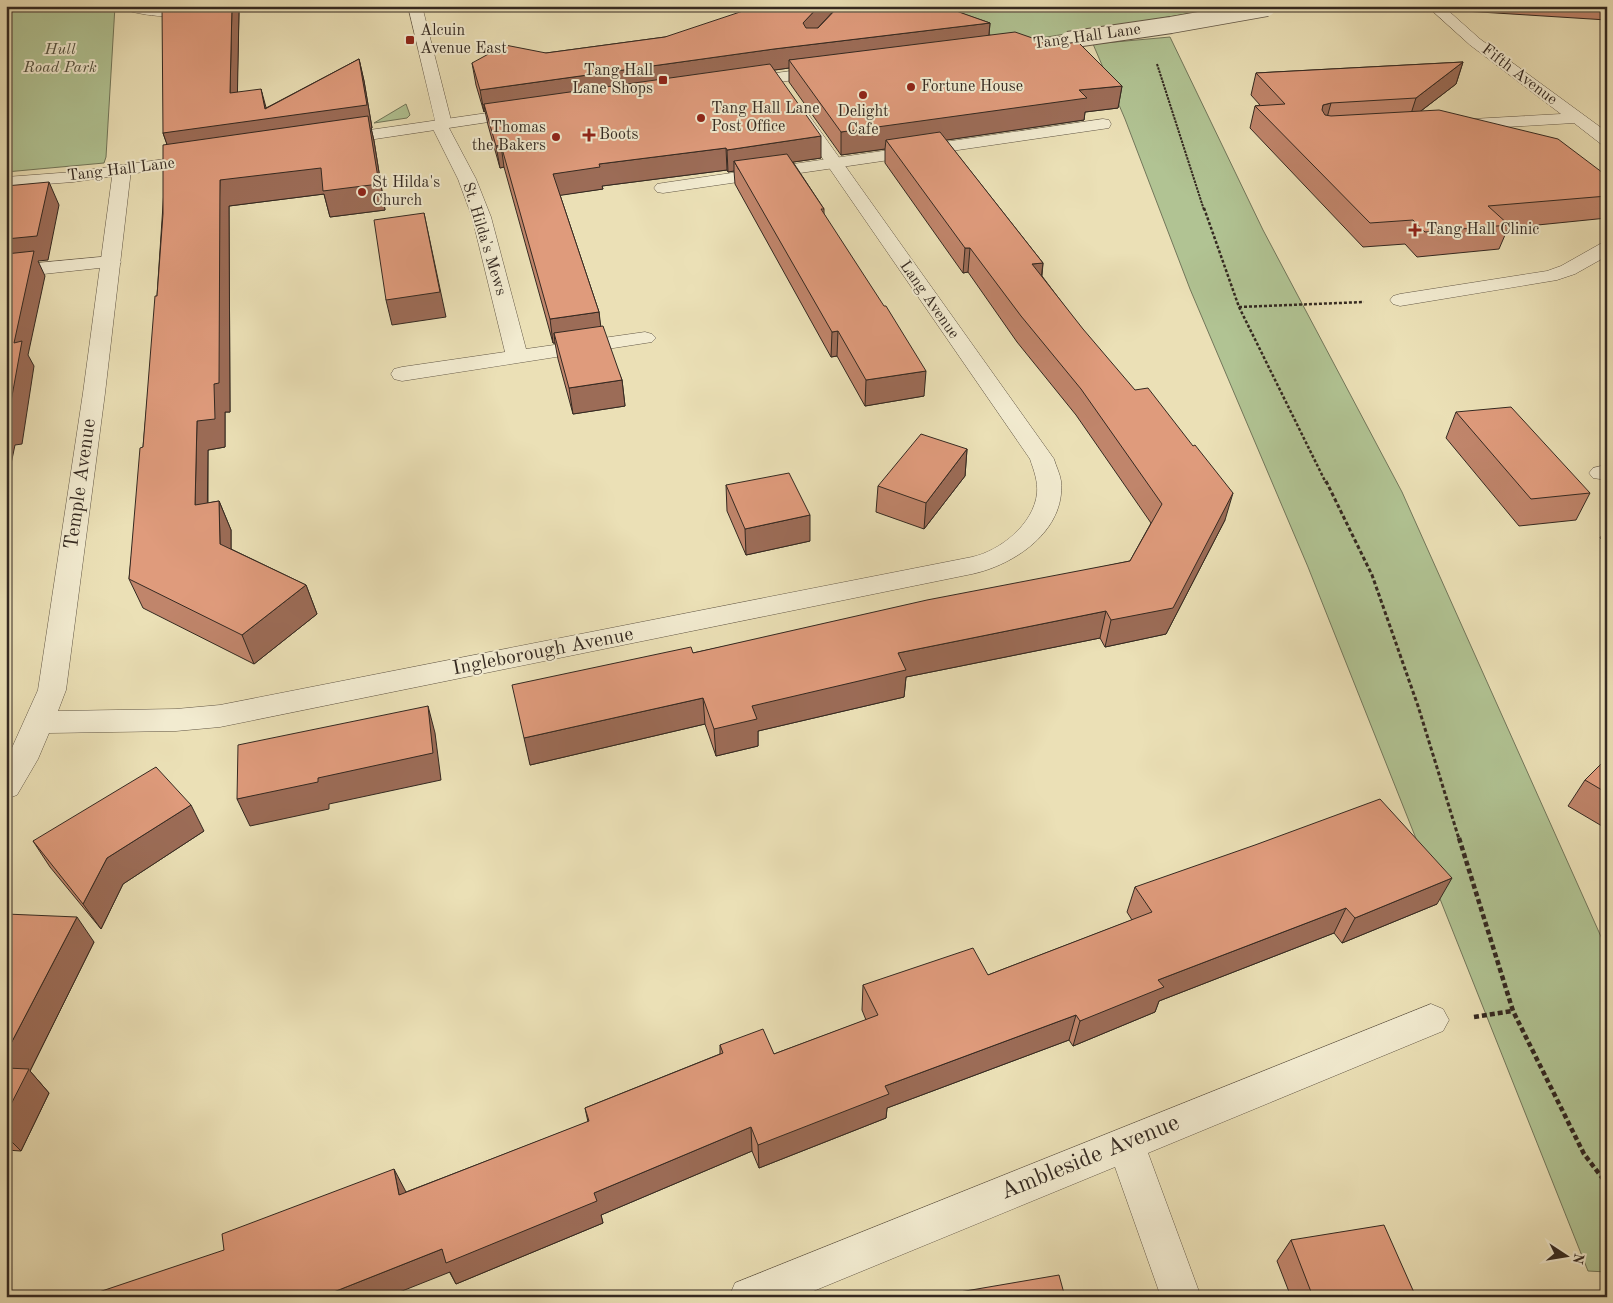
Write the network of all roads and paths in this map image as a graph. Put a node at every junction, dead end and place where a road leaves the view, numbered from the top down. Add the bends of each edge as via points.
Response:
1 (134, 6) edge
2 (197, 6) edge
3 (415, 6) edge
4 (1434, 6) edge
5 (1271, 7) edge
6 (987, 51) edge
7 (1156, 63) dead end
8 (843, 69) edge
9 (723, 85) edge
10 (784, 90) junction
11 (536, 111) edge
12 (1577, 118) junction
13 (1103, 124) dead end
14 (441, 125) junction
15 (1441, 126) edge
16 (1607, 140) edge
17 (316, 143) edge
18 (220, 156) edge
19 (833, 163) junction
20 (122, 170) junction
21 (6, 182) edge
22 (662, 188) dead end
23 (1607, 248) edge
24 (111, 262) junction
25 (6, 272) edge
26 (1400, 300) joint
27 (1239, 307) junction
28 (645, 338) dead end
29 (517, 358) junction
30 (402, 374) dead end
31 (1033, 530) joint
32 (40, 722) junction
33 (6, 787) edge
34 (1431, 1020) dead end
35 (1126, 1144) junction
36 (1607, 1184) edge
37 (748, 1297) edge
38 (1181, 1297) edge

1 - 2 street via 146,12 167,13
3 - 14 street, St. Hilda's Mews
4 - 12 street, Fifth Avenue via 1475,42
5 - 6 street, Tang Hall Lane, bridge
7 - 27 path
8 - 10 street
9 - 10 street
10 - 19 street, Lang Avenue
11 - 14 street
12 - 15 street
12 - 16 street, Fifth Avenue
13 - 19 street
14 - 17 street
14 - 29 street, St. Hilda's Mews via 475,198
18 - 20 street, Tang Hall Lane
19 - 22 street
19 - 31 street, Lang Avenue via 1042,459 1049,482 1046,509
20 - 21 street, Tang Hall Lane
20 - 24 street, Temple Avenue
23 - 26 street via 1568,270 1550,276
24 - 25 street
24 - 32 street, Temple Avenue via 52,690
26 - 27 path
27 - 36 path via 1372,575 1418,706 1513,1012 1584,1154
28 - 29 street
29 - 30 street
31 - 32 street, Ingleborough Avenue via 1014,547 988,562 239,712 176,720
32 - 33 street, Temple Avenue
34 - 35 street, Ambleside Avenue
35 - 37 street, Ambleside Avenue
35 - 38 street

